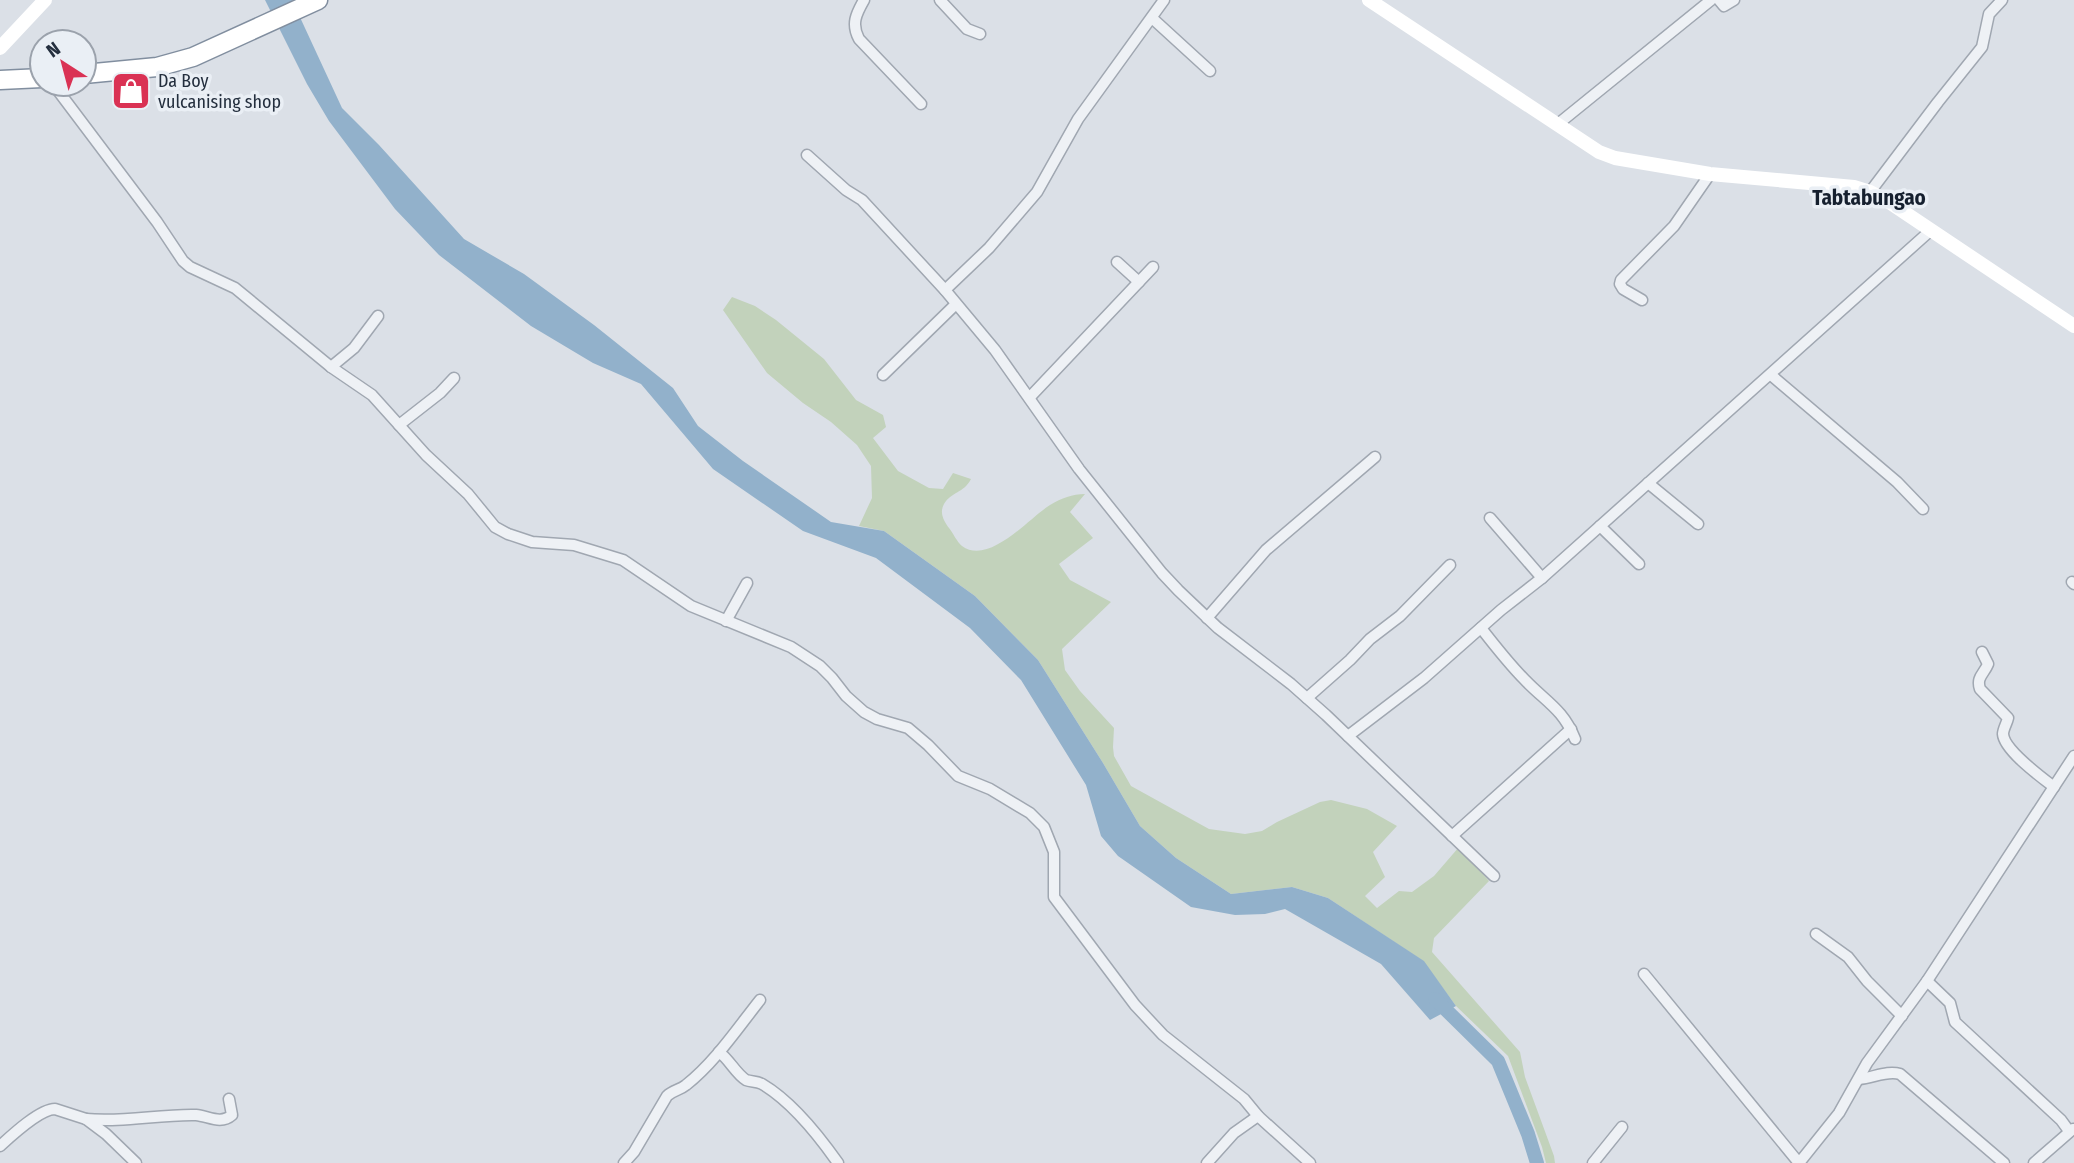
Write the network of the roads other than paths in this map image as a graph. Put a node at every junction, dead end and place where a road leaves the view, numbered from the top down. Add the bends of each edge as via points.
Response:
1 (45, 0) edge
2 (318, 0) edge
3 (864, 0) edge
4 (940, 0) edge
5 (1164, 0) edge
6 (1369, 0) edge
7 (1712, 0) edge
8 (1719, 0) edge
9 (1734, 0) edge
10 (2003, 0) edge
11 (1152, 18) junction
12 (980, 34) dead end
13 (0, 48) edge
14 (1210, 71) dead end
15 (98, 73) edge
16 (28, 79) edge
17 (0, 80) edge
18 (64, 98) edge
19 (921, 104) dead end
20 (1558, 124) junction
21 (807, 155) dead end
22 (1710, 174) junction
23 (1870, 192) junction
24 (1930, 231) junction
25 (1117, 262) dead end
26 (1153, 267) dead end
27 (1139, 282) junction
28 (945, 290) junction
29 (1642, 300) dead end
30 (956, 304) junction
31 (378, 316) dead end
32 (2074, 326) edge
33 (331, 367) junction
34 (883, 375) dead end
35 (1771, 375) junction
36 (454, 378) dead end
37 (1030, 397) junction
38 (398, 425) junction
39 (1375, 457) dead end
40 (1648, 483) junction
41 (1923, 509) dead end
42 (1490, 518) dead end
43 (1698, 524) dead end
44 (1600, 526) junction
45 (1639, 564) dead end
46 (1450, 565) dead end
47 (1542, 578) junction
48 (747, 583) dead end
49 (1207, 618) junction
50 (726, 621) junction
51 (1481, 628) junction
52 (1982, 652) dead end
53 (1307, 698) junction
54 (1571, 729) junction
55 (1348, 736) junction
56 (1575, 739) dead end
57 (2074, 756) edge
58 (2054, 787) junction
59 (1452, 836) junction
60 (1494, 876) dead end
61 (1816, 934) dead end
62 (1644, 974) dead end
63 (1927, 981) junction
64 (760, 1000) dead end
65 (1902, 1016) junction
66 (719, 1052) junction
67 (1859, 1079) junction
68 (229, 1099) dead end
69 (1258, 1116) junction
70 (86, 1119) junction
71 (1622, 1127) dead end
72 (2072, 1129) edge
73 (0, 1146) edge
74 (136, 1163) edge
75 (624, 1163) edge
76 (838, 1163) edge
77 (1207, 1163) edge
78 (1310, 1163) edge
79 (1592, 1163) edge
80 (1799, 1163) edge
81 (2004, 1163) edge
82 (2034, 1163) edge

1 - 13 street
2 - 15 highway via 175,63
3 - 19 street via 854,22 859,39
4 - 12 street via 967,29
5 - 11 street
6 - 20 street
7 - 20 street
8 - 9 street via 1724,6
10 - 23 street via 1989,14 1982,47
11 - 14 street
11 - 28 street via 1078,119 1037,192
16 - 17 highway
18 - 33 street via 183,261 235,288
20 - 22 street via 1615,158
21 - 28 street via 862,200
22 - 23 street
22 - 29 street via 1674,226 1621,280 1623,289
23 - 24 street
24 - 32 street
24 - 35 street
25 - 27 street
26 - 27 street
27 - 37 street
28 - 30 street
30 - 34 street
30 - 37 street
31 - 33 street via 354,348
33 - 38 street via 372,395
35 - 40 street
35 - 41 street
36 - 38 street
37 - 49 street via 1118,520
38 - 50 street via 501,530 532,542 574,545 623,559 685,603
39 - 49 street via 1266,550
40 - 43 street
40 - 44 street
42 - 47 street
44 - 45 street
44 - 47 street
46 - 53 street
47 - 51 street
48 - 50 street
49 - 53 street
50 - 69 street via 803,654 864,712 908,728 958,776 1012,801 1040,821 1054,852 1056,900 1152,1025 1244,1099
51 - 54 street
51 - 55 street
52 - 58 street via 1988,664 1978,684 2008,718 2005,741
53 - 55 street
54 - 56 street
54 - 59 street
55 - 59 street
57 - 58 street
58 - 63 street
59 - 60 street
61 - 65 street via 1848,957
62 - 80 street
63 - 65 street
63 - 72 street via 1950,1003 1955,1022
64 - 66 street
65 - 67 street
66 - 75 street via 685,1086 667,1096
66 - 76 street via 746,1079 764,1085 784,1101
67 - 80 street
67 - 81 street via 1900,1074
68 - 70 street via 232,1115 223,1120 198,1115
69 - 77 street via 1234,1133
69 - 78 street
70 - 73 street via 50,1109
70 - 74 street
71 - 79 street
72 - 82 street

